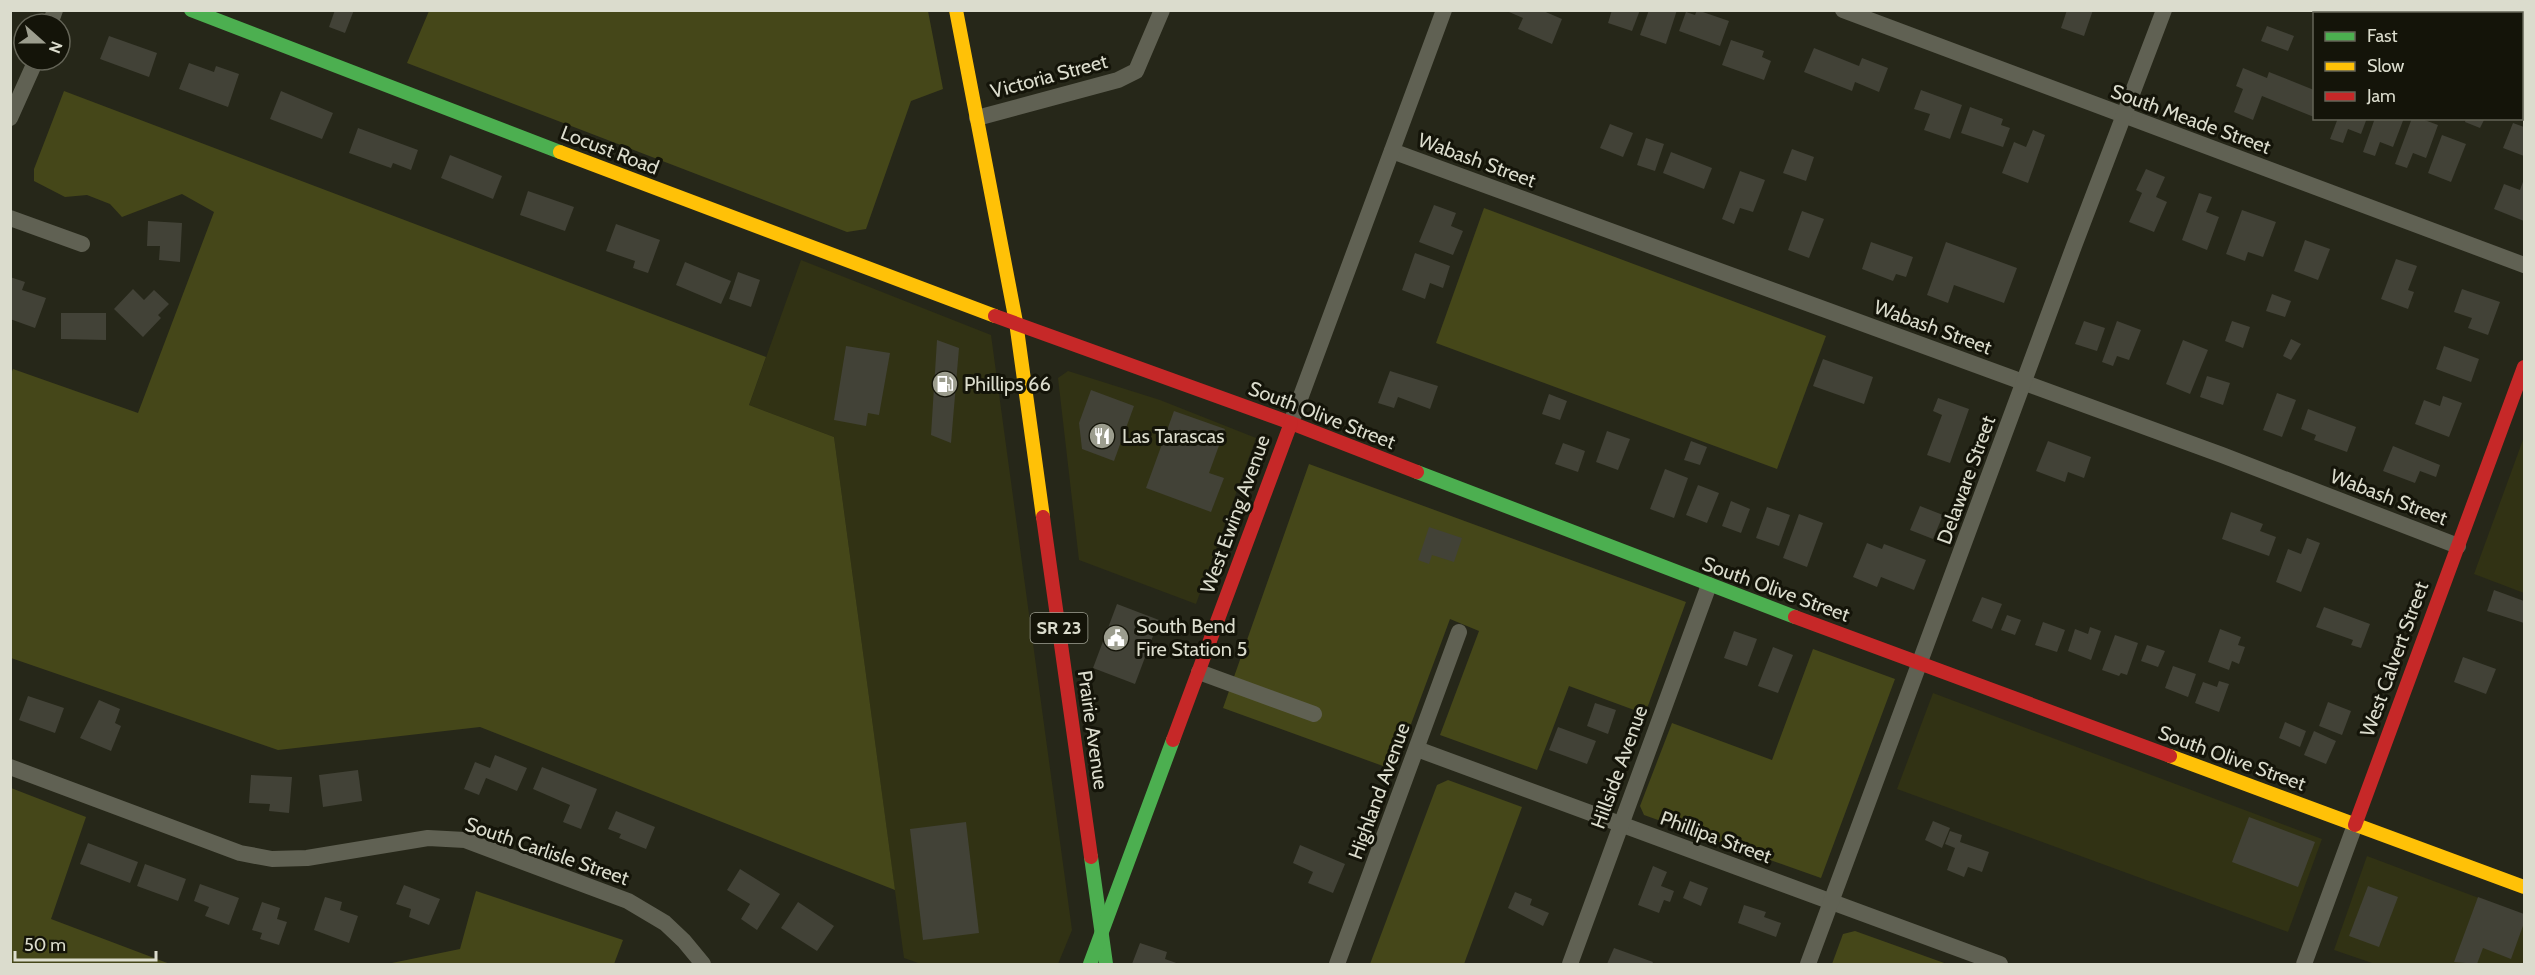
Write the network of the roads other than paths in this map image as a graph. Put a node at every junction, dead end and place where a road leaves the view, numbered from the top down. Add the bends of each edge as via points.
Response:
1 (191, 10) edge
2 (956, 10) edge
3 (1162, 10) edge
4 (1444, 10) edge
5 (1843, 10) edge
6 (2164, 10) edge
7 (31, 72) edge
8 (2124, 116) junction
9 (10, 118) edge
10 (977, 118) junction
11 (1392, 151) junction
12 (10, 218) edge
13 (82, 244) dead end
14 (2524, 265) edge
15 (1016, 322) junction
16 (2524, 367) edge
17 (2024, 383) junction
18 (1291, 423) junction
19 (2458, 546) junction
20 (1709, 585) junction
21 (1459, 632) dead end
22 (1919, 663) junction
23 (1199, 672) junction
24 (1314, 714) dead end
25 (1417, 749) junction
26 (10, 767) edge
27 (1620, 824) junction
28 (2355, 825) junction
29 (2524, 887) edge
30 (1830, 902) junction
31 (1102, 933) junction
32 (703, 964) edge
33 (1090, 964) edge
34 (1106, 964) edge
35 (1337, 964) edge
36 (1570, 964) edge
37 (1808, 964) edge
38 (2000, 964) edge
39 (2304, 964) edge

1 - 15 street, Locust Road via 879,274
2 - 10 street, SR 23
3 - 10 street, Victoria Street via 1137,71 1118,80
4 - 11 street, West Ewing Avenue
5 - 8 street, South Meade Street
6 - 8 street, Delaware Street
7 - 9 street
8 - 14 street, South Meade Street
8 - 17 street, Delaware Street
10 - 15 street, SR 23
11 - 17 street, Wabash Street
11 - 18 street, West Ewing Avenue
12 - 13 street
15 - 18 street, South Olive Street
15 - 31 street, Prairie Avenue / SR 23
16 - 19 street, West Calvert Street
17 - 19 street, Wabash Street
17 - 22 street, Delaware Street
18 - 20 street, South Olive Street
18 - 23 street, West Ewing Avenue
19 - 28 street, West Calvert Street
20 - 22 street, South Olive Street
20 - 27 street, Hillside Avenue
21 - 25 street, Highland Avenue
22 - 28 street, South Olive Street
22 - 30 street, Delaware Street
23 - 24 street
23 - 31 street, West Ewing Avenue
25 - 27 street, Phillipa Street
25 - 35 street, Highland Avenue
26 - 32 street, South Carlisle Street via 240,853 272,859 307,858 428,838 465,840 628,901 665,923
27 - 30 street, Phillipa Street
27 - 36 street, Hillside Avenue
28 - 29 street, South Olive Street
28 - 39 street, West Calvert Street
30 - 37 street, Delaware Street
30 - 38 street, Phillipa Street
31 - 33 street, West Ewing Avenue
31 - 34 street, Prairie Avenue / SR 23

